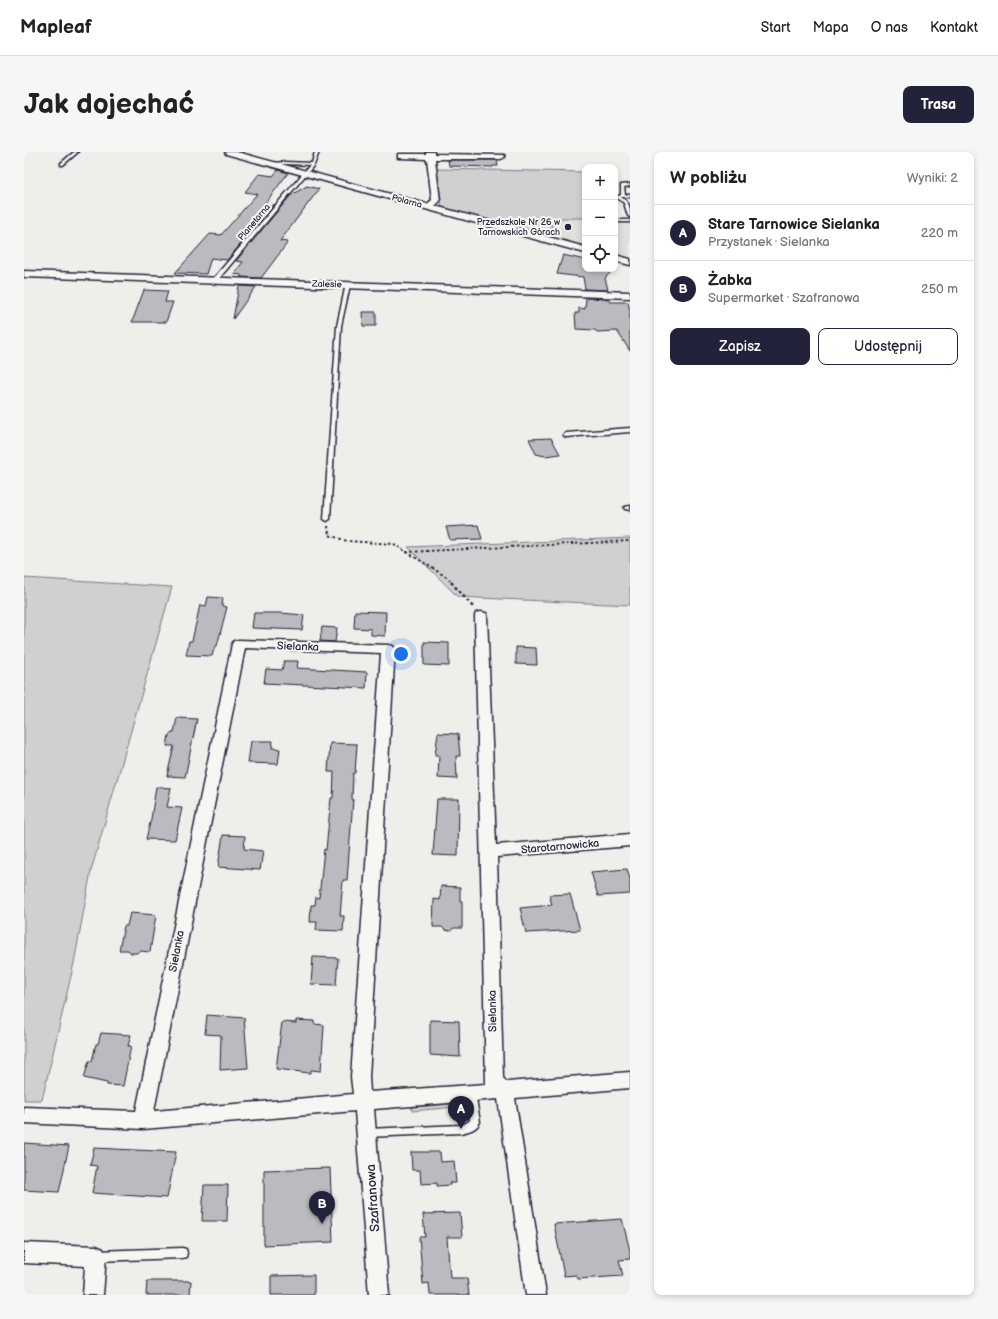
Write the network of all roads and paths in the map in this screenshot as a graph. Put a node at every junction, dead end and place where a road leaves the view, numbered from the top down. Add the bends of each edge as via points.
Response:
1 (76, 152) edge
2 (229, 152) edge
3 (317, 152) edge
4 (431, 154) edge
5 (401, 156) dead end
6 (501, 157) dead end
7 (62, 164) dead end
8 (273, 164) junction
9 (313, 164) junction
10 (305, 173) junction
11 (630, 185) edge
12 (623, 196) junction
13 (630, 196) edge
14 (429, 208) junction
15 (630, 216) edge
16 (618, 221) edge
17 (630, 221) edge
18 (582, 249) edge
19 (618, 259) edge
20 (630, 262) edge
21 (24, 274) edge
22 (215, 280) junction
23 (348, 284) junction
24 (630, 295) edge
25 (630, 430) edge
26 (566, 435) dead end
27 (327, 519) joint
28 (630, 541) edge
29 (406, 552) junction
30 (481, 616) joint
31 (630, 840) edge
32 (489, 852) junction
33 (630, 1080) edge
34 (503, 1090) junction
35 (470, 1093) junction
36 (364, 1102) junction
37 (24, 1115) edge
38 (143, 1120) junction
39 (367, 1133) junction
40 (24, 1253) edge
41 (182, 1253) dead end
42 (96, 1256) junction
43 (93, 1295) edge
44 (379, 1295) edge
45 (536, 1295) edge

1 - 7 lane
2 - 8 street, Polarna
3 - 9 lane
4 - 5 street
4 - 6 street
4 - 14 street via 436,201
8 - 9 lane
8 - 10 street, Polarna
9 - 10 lane, Planetarna
10 - 14 street, Polarna
10 - 22 lane, Planetarna
11 - 12 lane via 622,186
12 - 13 lane
12 - 15 lane via 618,198 626,202
14 - 18 street, Polarna
16 - 17 lane
19 - 20 street
21 - 22 street, Zalesie
22 - 23 street, Zalesie
23 - 24 street, Zalesie
23 - 27 lane via 339,326
25 - 26 lane
27 - 29 path via 329,535 347,541 394,544
28 - 29 path
29 - 30 path via 448,578
30 - 32 street, Sielanka
31 - 32 street, Starotarnowicka
32 - 34 street, Sielanka via 494,1081
33 - 34 street
34 - 35 street
34 - 45 street, Sielanka via 508,1102
35 - 36 street
35 - 39 lane via 474,1122 469,1127
36 - 38 street
36 - 38 street, Sielanka via 360,1077 388,649 240,644
36 - 39 street, Szafranowa
37 - 38 street
39 - 44 street, Szafranowa
40 - 42 street
41 - 42 lane
42 - 43 street

